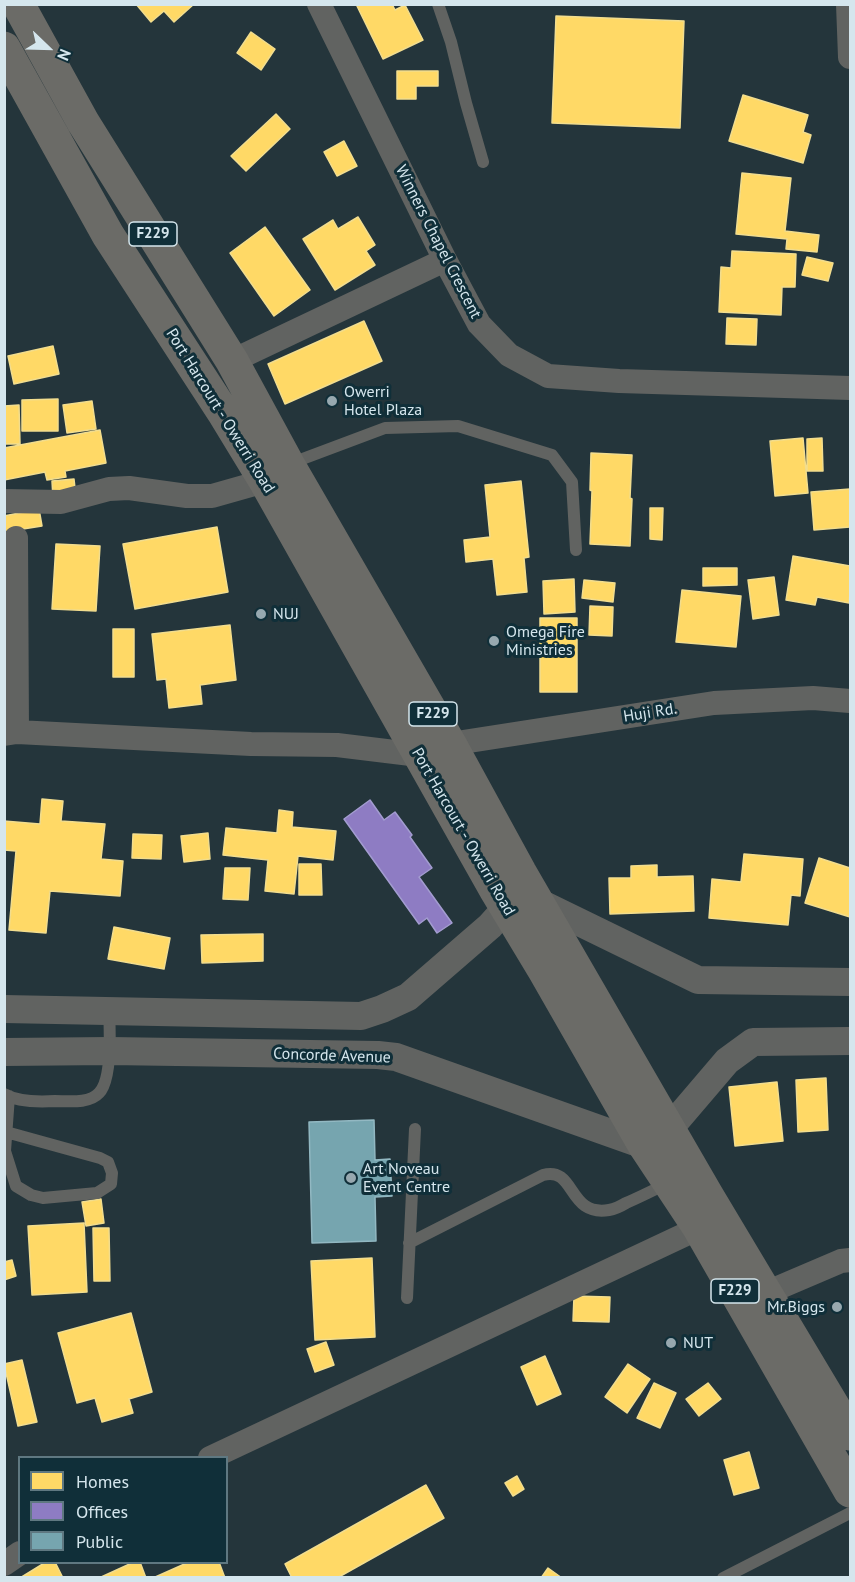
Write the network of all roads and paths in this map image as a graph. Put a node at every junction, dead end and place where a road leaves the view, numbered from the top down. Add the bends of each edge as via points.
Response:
1 (18, 4) edge
2 (319, 4) edge
3 (438, 4) edge
4 (848, 4) edge
5 (46, 55) junction
6 (850, 57) edge
7 (12, 62) edge
8 (483, 162) dead end
9 (445, 260) junction
10 (232, 361) junction
11 (850, 388) edge
12 (276, 473) junction
13 (4, 501) edge
14 (16, 537) dead end
15 (576, 550) dead end
16 (850, 701) edge
17 (10, 733) edge
18 (450, 744) junction
19 (419, 755) junction
20 (522, 905) junction
21 (850, 982) edge
22 (4, 1009) edge
23 (110, 1011) junction
24 (850, 1041) edge
25 (110, 1051) junction
26 (4, 1052) edge
27 (7, 1095) edge
28 (415, 1129) dead end
29 (6, 1132) junction
30 (657, 1137) junction
31 (669, 1183) junction
32 (699, 1228) junction
33 (409, 1243) junction
34 (850, 1260) edge
35 (407, 1298) dead end
36 (755, 1300) junction
37 (850, 1434) edge
38 (214, 1456) edge
39 (850, 1491) edge
40 (850, 1513) edge
41 (18, 1554) edge
42 (4, 1564) edge
43 (723, 1578) edge

1 - 5 main road, Port Harcourt - Owerri Road / F229
2 - 9 street, Winners Chapel Crescent
3 - 8 lane
4 - 6 street
5 - 7 main road
5 - 10 main road, Port Harcourt - Owerri Road / F229
7 - 12 main road, Port Harcourt - Owerri Road / F229 via 108,235 223,412
9 - 10 street
9 - 11 street, Winners Chapel Crescent via 479,324 509,355 549,376
10 - 12 main road, Port Harcourt - Owerri Road / F229
12 - 13 street via 212,496 129,488 92,492 61,502
12 - 15 lane via 385,428 458,426 552,455 572,482
12 - 18 main road, Port Harcourt - Owerri Road / F229
12 - 19 main road, Port Harcourt - Owerri Road / F229
14 - 17 street
16 - 18 street, Huji Rd. via 813,698 714,703
17 - 19 street via 337,746
18 - 19 main road
18 - 20 main road, Port Harcourt - Owerri Road / F229
19 - 20 main road, Port Harcourt - Owerri Road / F229
20 - 21 street via 698,980
20 - 23 street via 490,926 408,997 361,1016
20 - 30 main road, Port Harcourt - Owerri Road / F229
22 - 23 street
23 - 25 lane
24 - 30 street via 753,1042 727,1061
25 - 26 street, Concorde Avenue
25 - 27 lane via 106,1080 100,1093 88,1100 38,1102
25 - 30 street, Concorde Avenue via 378,1055
27 - 29 lane
28 - 33 lane
29 - 29 lane via 5,1151 16,1186 31,1195 43,1198 97,1193 111,1184 108,1162 100,1158
30 - 31 main road, Port Harcourt - Owerri Road / F229
30 - 36 main road, Port Harcourt - Owerri Road / F229
31 - 32 main road, Port Harcourt - Owerri Road / F229
31 - 33 lane via 611,1210 589,1210 578,1201 566,1181 550,1173
32 - 36 main road, Port Harcourt - Owerri Road / F229
32 - 38 street
33 - 35 lane
34 - 36 street
36 - 37 main road, Port Harcourt - Owerri Road / F229
36 - 39 main road, Port Harcourt - Owerri Road / F229
40 - 43 lane
41 - 42 street

